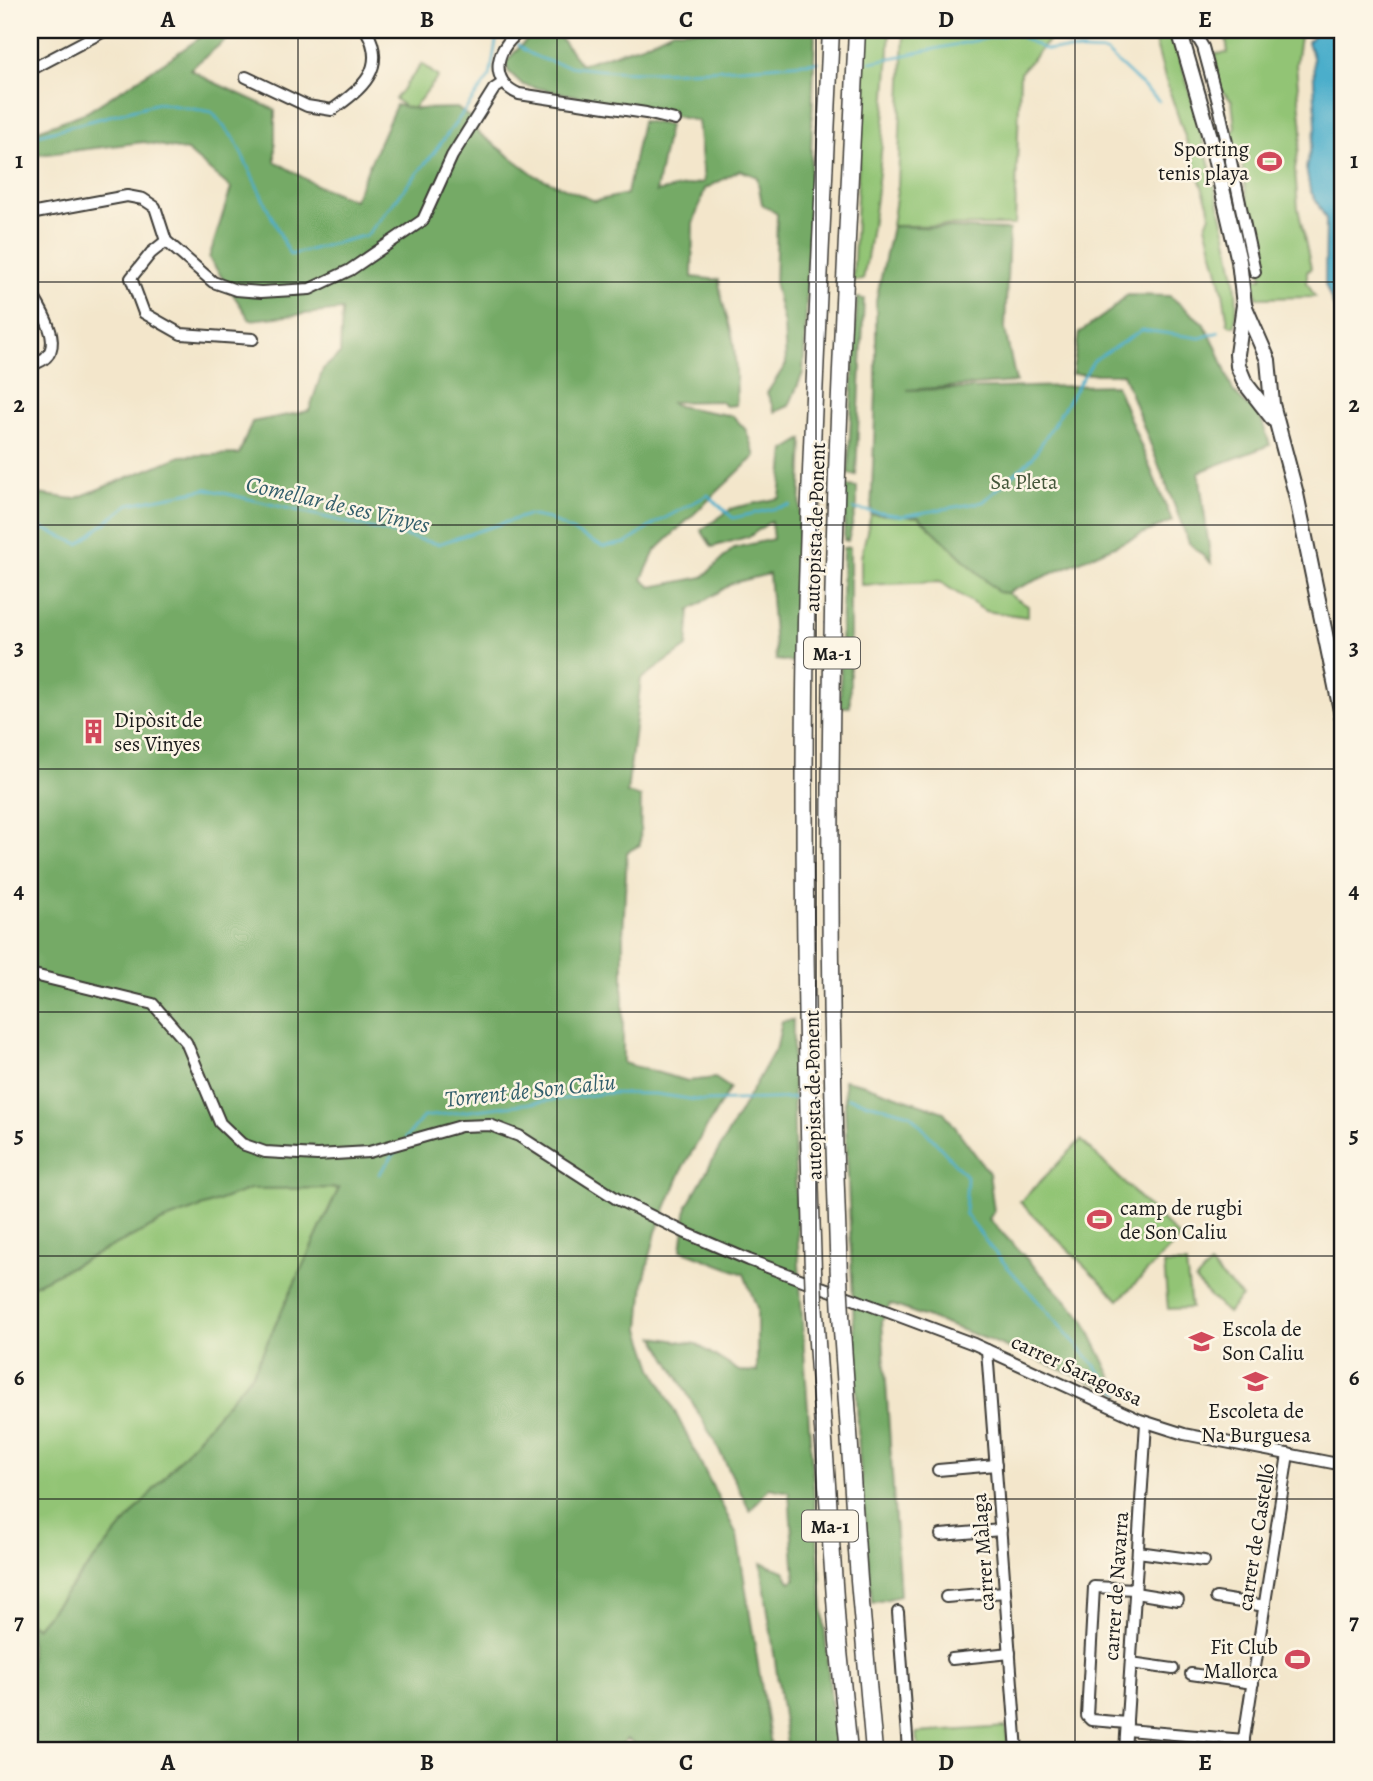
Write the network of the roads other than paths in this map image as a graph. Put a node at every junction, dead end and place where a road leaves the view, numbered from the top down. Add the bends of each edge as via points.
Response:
1 (106, 30) edge
2 (366, 30) edge
3 (523, 30) edge
4 (831, 30) edge
5 (857, 30) edge
6 (1179, 30) edge
7 (1193, 30) edge
8 (30, 69) edge
9 (246, 77) dead end
10 (503, 83) junction
11 (676, 120) dead end
12 (30, 215) edge
13 (166, 241) junction
14 (1255, 272) dead end
15 (30, 291) edge
16 (1244, 305) junction
17 (253, 339) dead end
18 (1267, 361) junction
19 (30, 365) edge
20 (1239, 366) junction
21 (1281, 433) junction
22 (1343, 720) edge
23 (30, 974) edge
24 (808, 1276) junction
25 (987, 1350) junction
26 (1146, 1423) junction
27 (1288, 1454) junction
28 (996, 1465) junction
29 (1343, 1465) edge
30 (938, 1470) dead end
31 (1001, 1530) junction
32 (941, 1535) dead end
33 (1138, 1552) junction
34 (1204, 1561) dead end
35 (859, 1580) junction
36 (1135, 1591) junction
37 (1005, 1592) junction
38 (946, 1597) dead end
39 (1216, 1598) dead end
40 (1178, 1600) dead end
41 (1265, 1606) junction
42 (898, 1612) dead end
43 (1010, 1653) junction
44 (952, 1658) dead end
45 (1131, 1663) junction
46 (1173, 1669) dead end
47 (1191, 1674) dead end
48 (1253, 1683) junction
49 (1127, 1727) junction
50 (1243, 1746) edge
51 (849, 1751) edge
52 (874, 1751) edge
53 (881, 1751) edge
54 (908, 1751) edge
55 (1017, 1751) edge
56 (1125, 1751) edge

1 - 8 street
2 - 9 street via 374,49 372,72 355,94 332,110 307,106
3 - 10 street via 502,52 498,74
4 - 24 highway, autopista de Ponent / Ma-1 via 805,706
5 - 35 highway, autopista de Ponent / Ma-1, bridge via 840,408 830,915 839,1278
6 - 16 main road via 1210,137 1239,261
7 - 14 street via 1203,47 1219,106
10 - 11 street via 519,93
10 - 13 street via 494,89 452,156 423,220 350,270 310,289 236,290 213,282
12 - 13 street via 127,195 155,207
13 - 17 street via 131,278 144,313 181,334
15 - 19 street via 48,321 53,340 38,363
16 - 18 main road
16 - 20 main road
18 - 20 main road via 1251,349 1241,355
18 - 20 main road via 1265,375 1256,379 1247,378
18 - 21 main road
20 - 21 main road via 1245,383
21 - 22 main road
23 - 24 street, carrer Saragossa via 153,1004 186,1042 220,1123 242,1144 265,1152 369,1152 461,1126 490,1125 519,1136 617,1199 686,1233
24 - 25 street, carrer Saragossa
24 - 51 highway, Ma-1, bridge via 814,1300
25 - 26 street, carrer Saragossa
25 - 28 street, carrer Màlaga
26 - 27 street, carrer Saragossa
26 - 33 street, carrer de Navarra
27 - 29 street, carrer Saragossa
27 - 41 street, carrer de Castelló
28 - 30 street
28 - 31 street, carrer Màlaga
31 - 32 street
31 - 37 street, carrer Màlaga
33 - 34 street
33 - 36 street, carrer de Navarra
35 - 52 highway, Ma-1
35 - 53 highway via 870,1632
36 - 40 street
36 - 45 street, carrer de Navarra
36 - 49 street via 1094,1587 1087,1716
37 - 38 street
37 - 43 street, carrer Màlaga
39 - 41 street
41 - 48 street, carrer de Castelló
42 - 54 street
43 - 44 street
43 - 55 street, carrer Màlaga
45 - 46 street
45 - 49 street, carrer de Navarra
47 - 48 street
48 - 50 street, carrer de Castelló
49 - 50 street
49 - 56 street, carrer de Navarra

